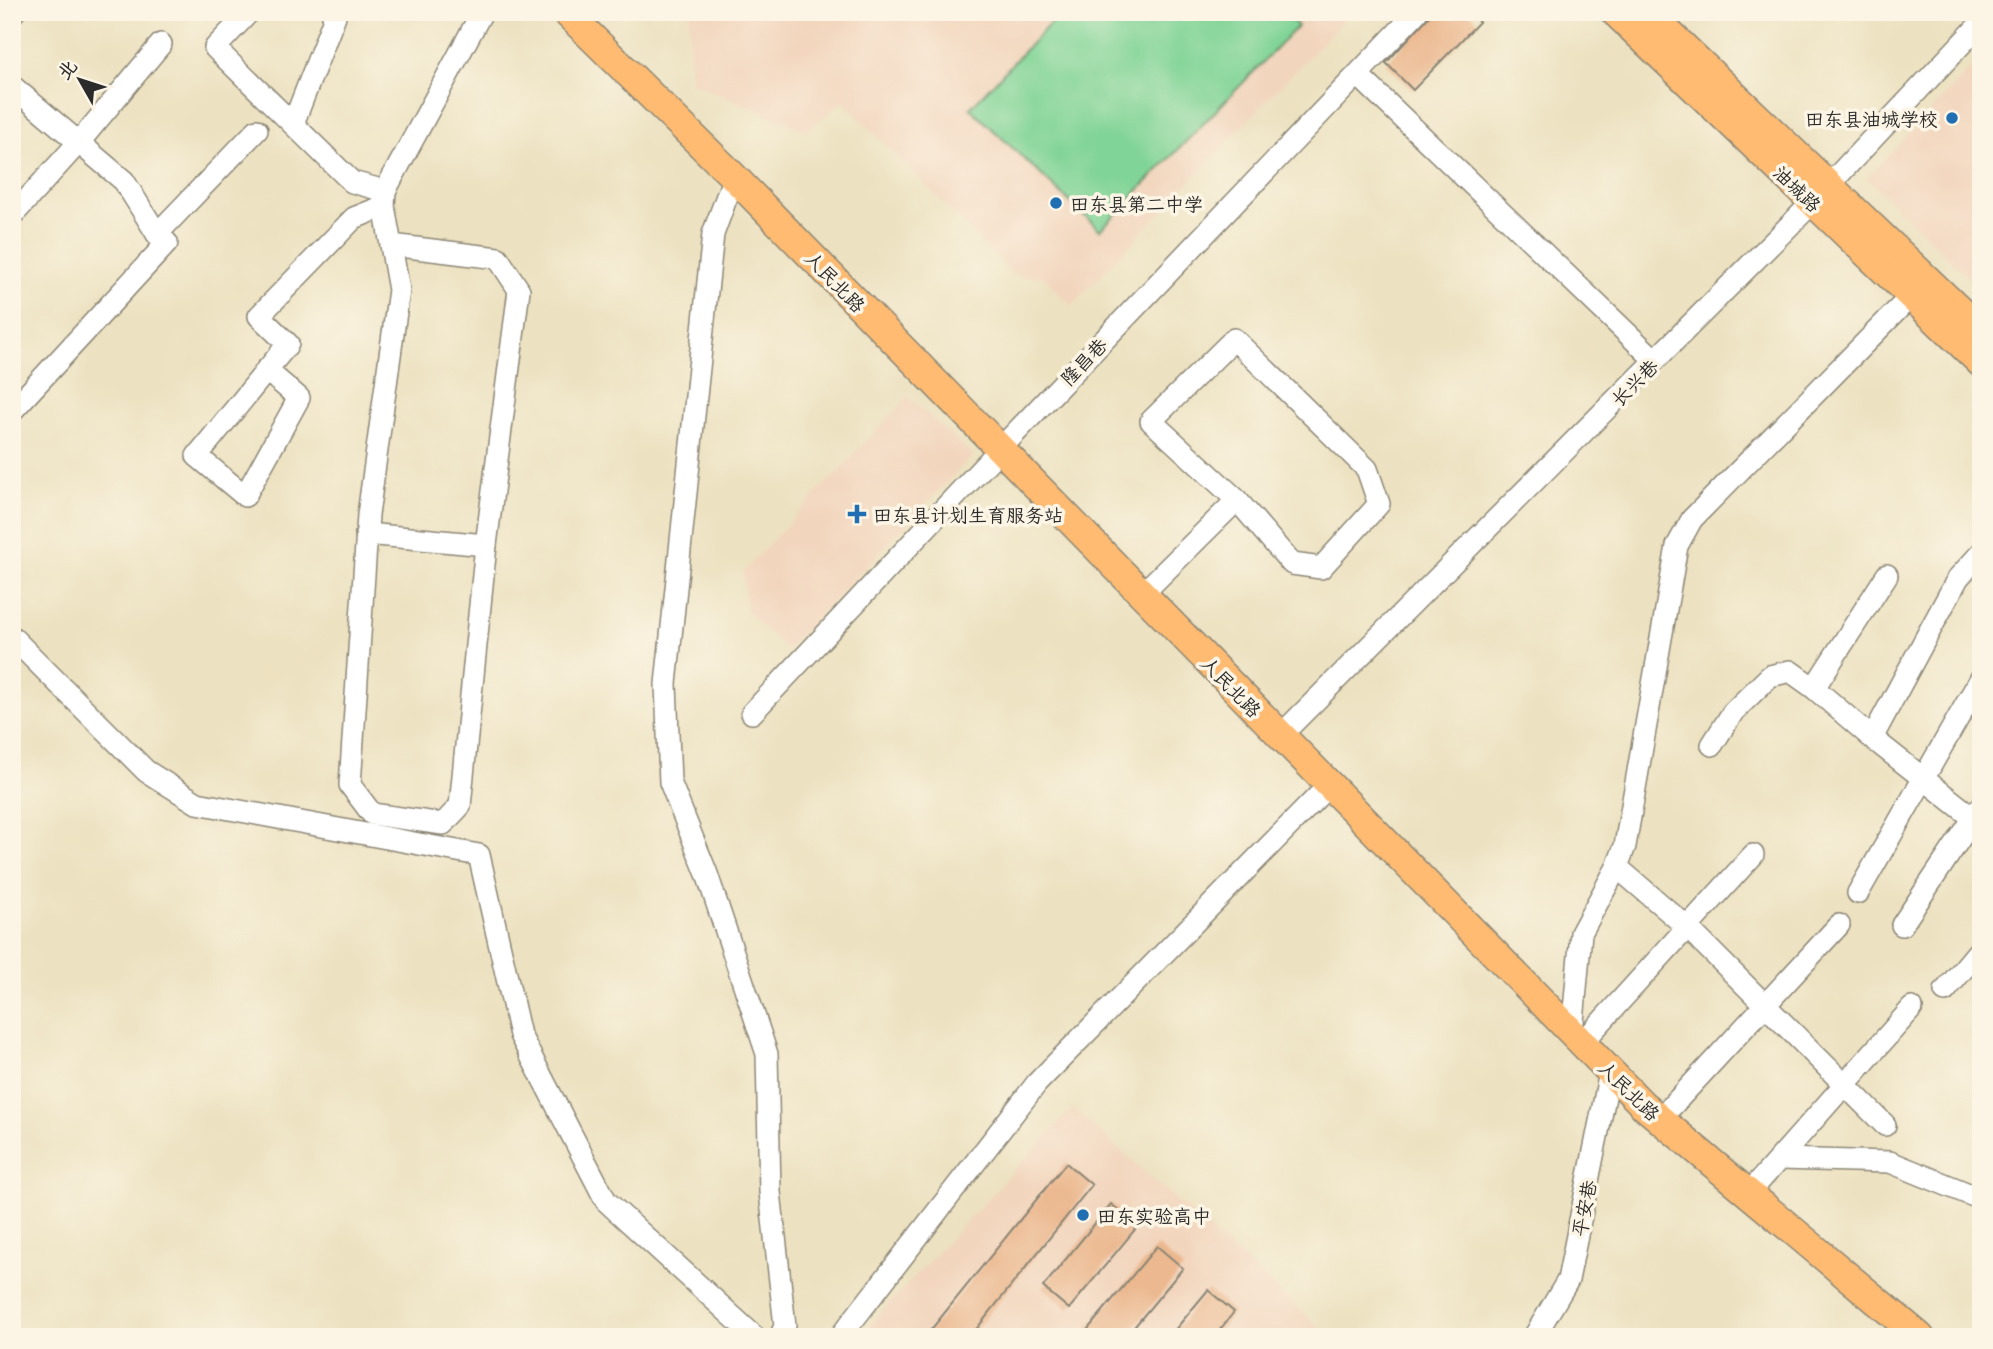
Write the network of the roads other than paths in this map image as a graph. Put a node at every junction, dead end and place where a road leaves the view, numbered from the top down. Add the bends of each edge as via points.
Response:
1 (250, 12) edge
2 (331, 12) edge
3 (482, 12) edge
4 (566, 12) edge
5 (1417, 12) edge
6 (1615, 12) edge
7 (1647, 12) edge
8 (1981, 23) edge
9 (162, 44) dead end
10 (1359, 75) junction
11 (12, 86) edge
12 (293, 124) junction
13 (257, 130) dead end
14 (80, 141) junction
15 (734, 177) junction
16 (1820, 193) junction
17 (385, 198) junction
18 (12, 216) edge
19 (158, 234) junction
20 (391, 245) junction
21 (1911, 296) junction
22 (1981, 331) edge
23 (1655, 360) junction
24 (1981, 363) edge
25 (266, 370) junction
26 (12, 411) edge
27 (1000, 449) junction
28 (1237, 500) junction
29 (366, 534) junction
30 (486, 545) junction
31 (1981, 553) edge
32 (1887, 575) dead end
33 (1142, 594) junction
34 (12, 637) edge
35 (1981, 678) edge
36 (1814, 688) junction
37 (752, 713) dead end
38 (1280, 735) junction
39 (1872, 738) junction
40 (1712, 745) dead end
41 (1923, 778) junction
42 (1329, 785) junction
43 (1979, 816) edge
44 (1753, 855) dead end
45 (1617, 867) junction
46 (1858, 893) dead end
47 (1839, 925) dead end
48 (1902, 925) dead end
49 (1688, 928) junction
50 (1981, 948) edge
51 (1945, 991) dead end
52 (1765, 1006) junction
53 (1912, 1008) dead end
54 (1577, 1038) junction
55 (1610, 1072) junction
56 (1844, 1085) junction
57 (1660, 1119) junction
58 (1885, 1125) dead end
59 (1779, 1159) junction
60 (1749, 1194) junction
61 (1981, 1199) edge
62 (755, 1337) edge
63 (780, 1337) edge
64 (840, 1337) edge
65 (1534, 1337) edge
66 (1920, 1337) edge

1 - 12 street via 215,48
2 - 12 street via 335,16
3 - 17 street
4 - 15 main road, 人民北路
5 - 10 street, 隆昌巷
6 - 16 main road, 油城路
7 - 16 main road, 油城路
8 - 16 street, 长兴巷
9 - 14 street
10 - 23 street
10 - 27 street, 隆昌巷
11 - 14 street
12 - 17 street via 352,182
13 - 19 street
14 - 18 street
14 - 19 street via 124,181
15 - 27 main road, 人民北路
15 - 63 street via 713,234 666,684 670,782 707,874 766,1054 770,1192 785,1326
16 - 21 main road, 油城路
16 - 22 main road, 油城路
16 - 23 street, 长兴巷
17 - 20 street
17 - 25 street via 354,218 259,316 288,344
19 - 26 street via 167,243
20 - 29 street via 399,290
20 - 30 street via 498,258 519,290
21 - 24 main road, 油城路
21 - 45 street via 1692,519 1677,546 1625,846
23 - 38 street, 长兴巷
25 - 25 street via 197,456 245,496 299,398
27 - 33 main road, 人民北路
27 - 37 street, 隆昌巷
28 - 28 street via 1152,421 1234,339 1367,469 1379,503 1321,568 1292,564
28 - 33 street
29 - 30 street
29 - 30 street via 350,785 372,814 443,824 460,806
31 - 39 street via 1958,578
32 - 36 street
33 - 38 main road, 人民北路
34 - 62 street via 146,771 197,803 479,855 520,1035 606,1201
35 - 41 street
36 - 39 street
36 - 40 street via 1790,671 1770,676 1734,712
38 - 42 main road, 人民北路
39 - 41 street
41 - 43 street
41 - 46 street
42 - 54 main road, 人民北路
42 - 64 street via 1037,1083
43 - 48 street
44 - 49 street
45 - 49 street
45 - 54 street via 1581,933
47 - 52 street
49 - 52 street
49 - 54 street
50 - 51 street
52 - 56 street
52 - 57 street
53 - 56 street
54 - 55 main road, 人民北路
55 - 57 main road, 人民北路
55 - 65 street, 平安巷 via 1569,1280
56 - 58 street
56 - 59 street
57 - 60 main road, 人民北路
59 - 60 street
59 - 61 street via 1891,1162
60 - 66 main road, 人民北路

